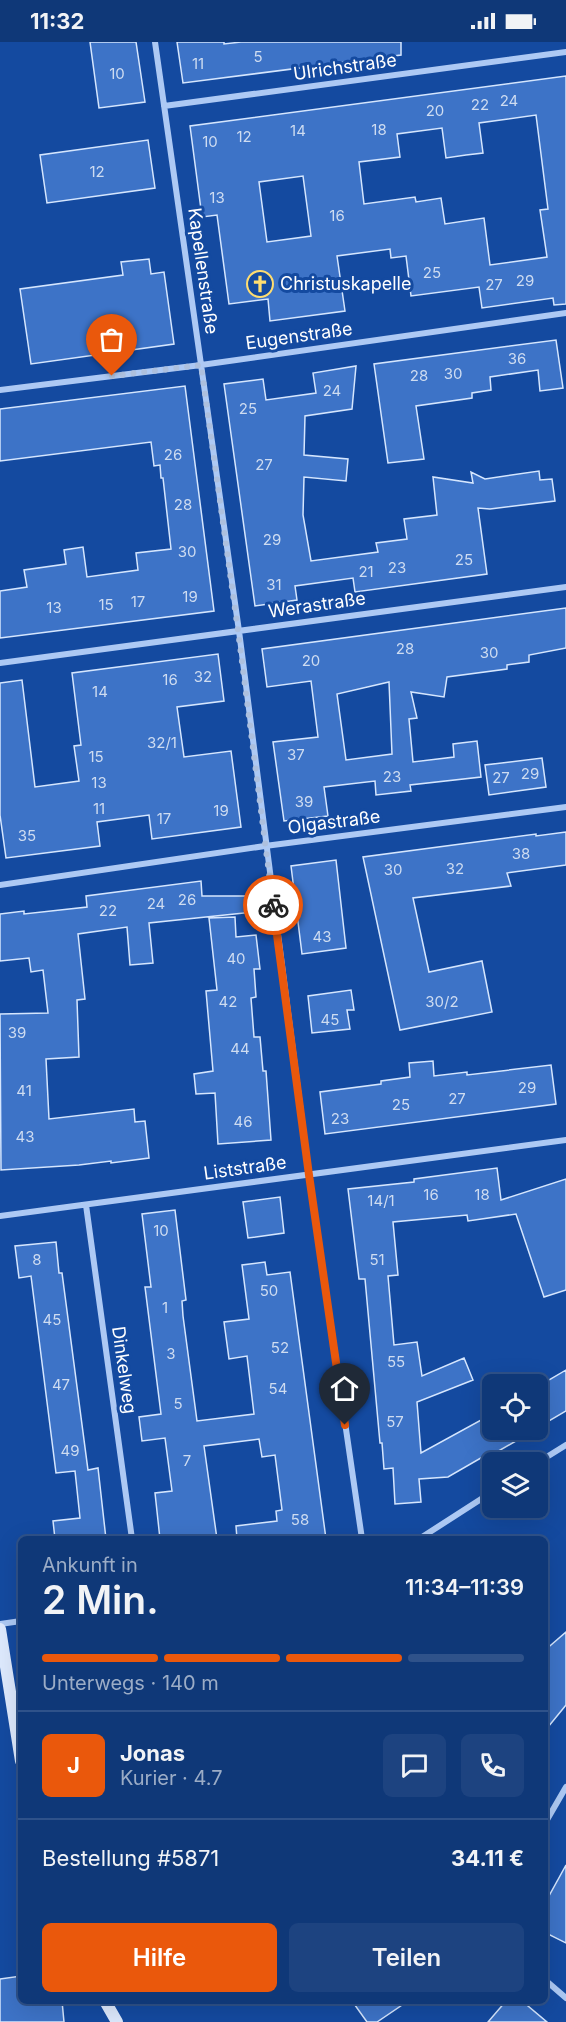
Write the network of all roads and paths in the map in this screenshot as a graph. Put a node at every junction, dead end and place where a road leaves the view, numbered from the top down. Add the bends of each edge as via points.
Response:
1 (155, 42) edge
2 (566, 52) edge
3 (164, 106) junction
4 (566, 314) edge
5 (201, 365) junction
6 (0, 390) edge
7 (566, 587) edge
8 (238, 631) junction
9 (0, 663) edge
10 (566, 807) edge
11 (265, 846) junction
12 (0, 885) edge
13 (566, 1140) edge
14 (309, 1175) junction
15 (86, 1205) junction
16 (0, 1216) edge
17 (566, 1445) edge
18 (548, 1456) edge
19 (482, 1498) edge
20 (132, 1536) edge
21 (362, 1536) edge
22 (424, 1536) edge
23 (18, 1621) edge
24 (0, 1624) edge
25 (0, 1629) edge
26 (18, 1742) edge
27 (566, 1787) edge
28 (548, 1818) edge
29 (548, 1982) edge
30 (566, 1998) edge
31 (107, 2004) edge
32 (117, 2022) edge

1 - 3 street, Kapellenstraße
2 - 3 street, Ulrichstraße
3 - 5 street, Kapellenstraße
4 - 5 street, Eugenstraße
5 - 6 street, Eugenstraße
5 - 8 street, Kapellenstraße
7 - 8 street, Werastraße
8 - 9 street, Werastraße
8 - 11 street, Kapellenstraße
10 - 11 street, Olgastraße
11 - 12 street, Olgastraße
11 - 14 street, Kapellenstraße
13 - 14 street, Liststraße
14 - 15 street, Liststraße
14 - 21 street, Kapellenstraße
15 - 16 street, Liststraße
15 - 20 street, Dinkelweg
17 - 18 street
19 - 22 street
23 - 24 street
25 - 26 main road
27 - 28 street
29 - 30 street
31 - 32 main road

